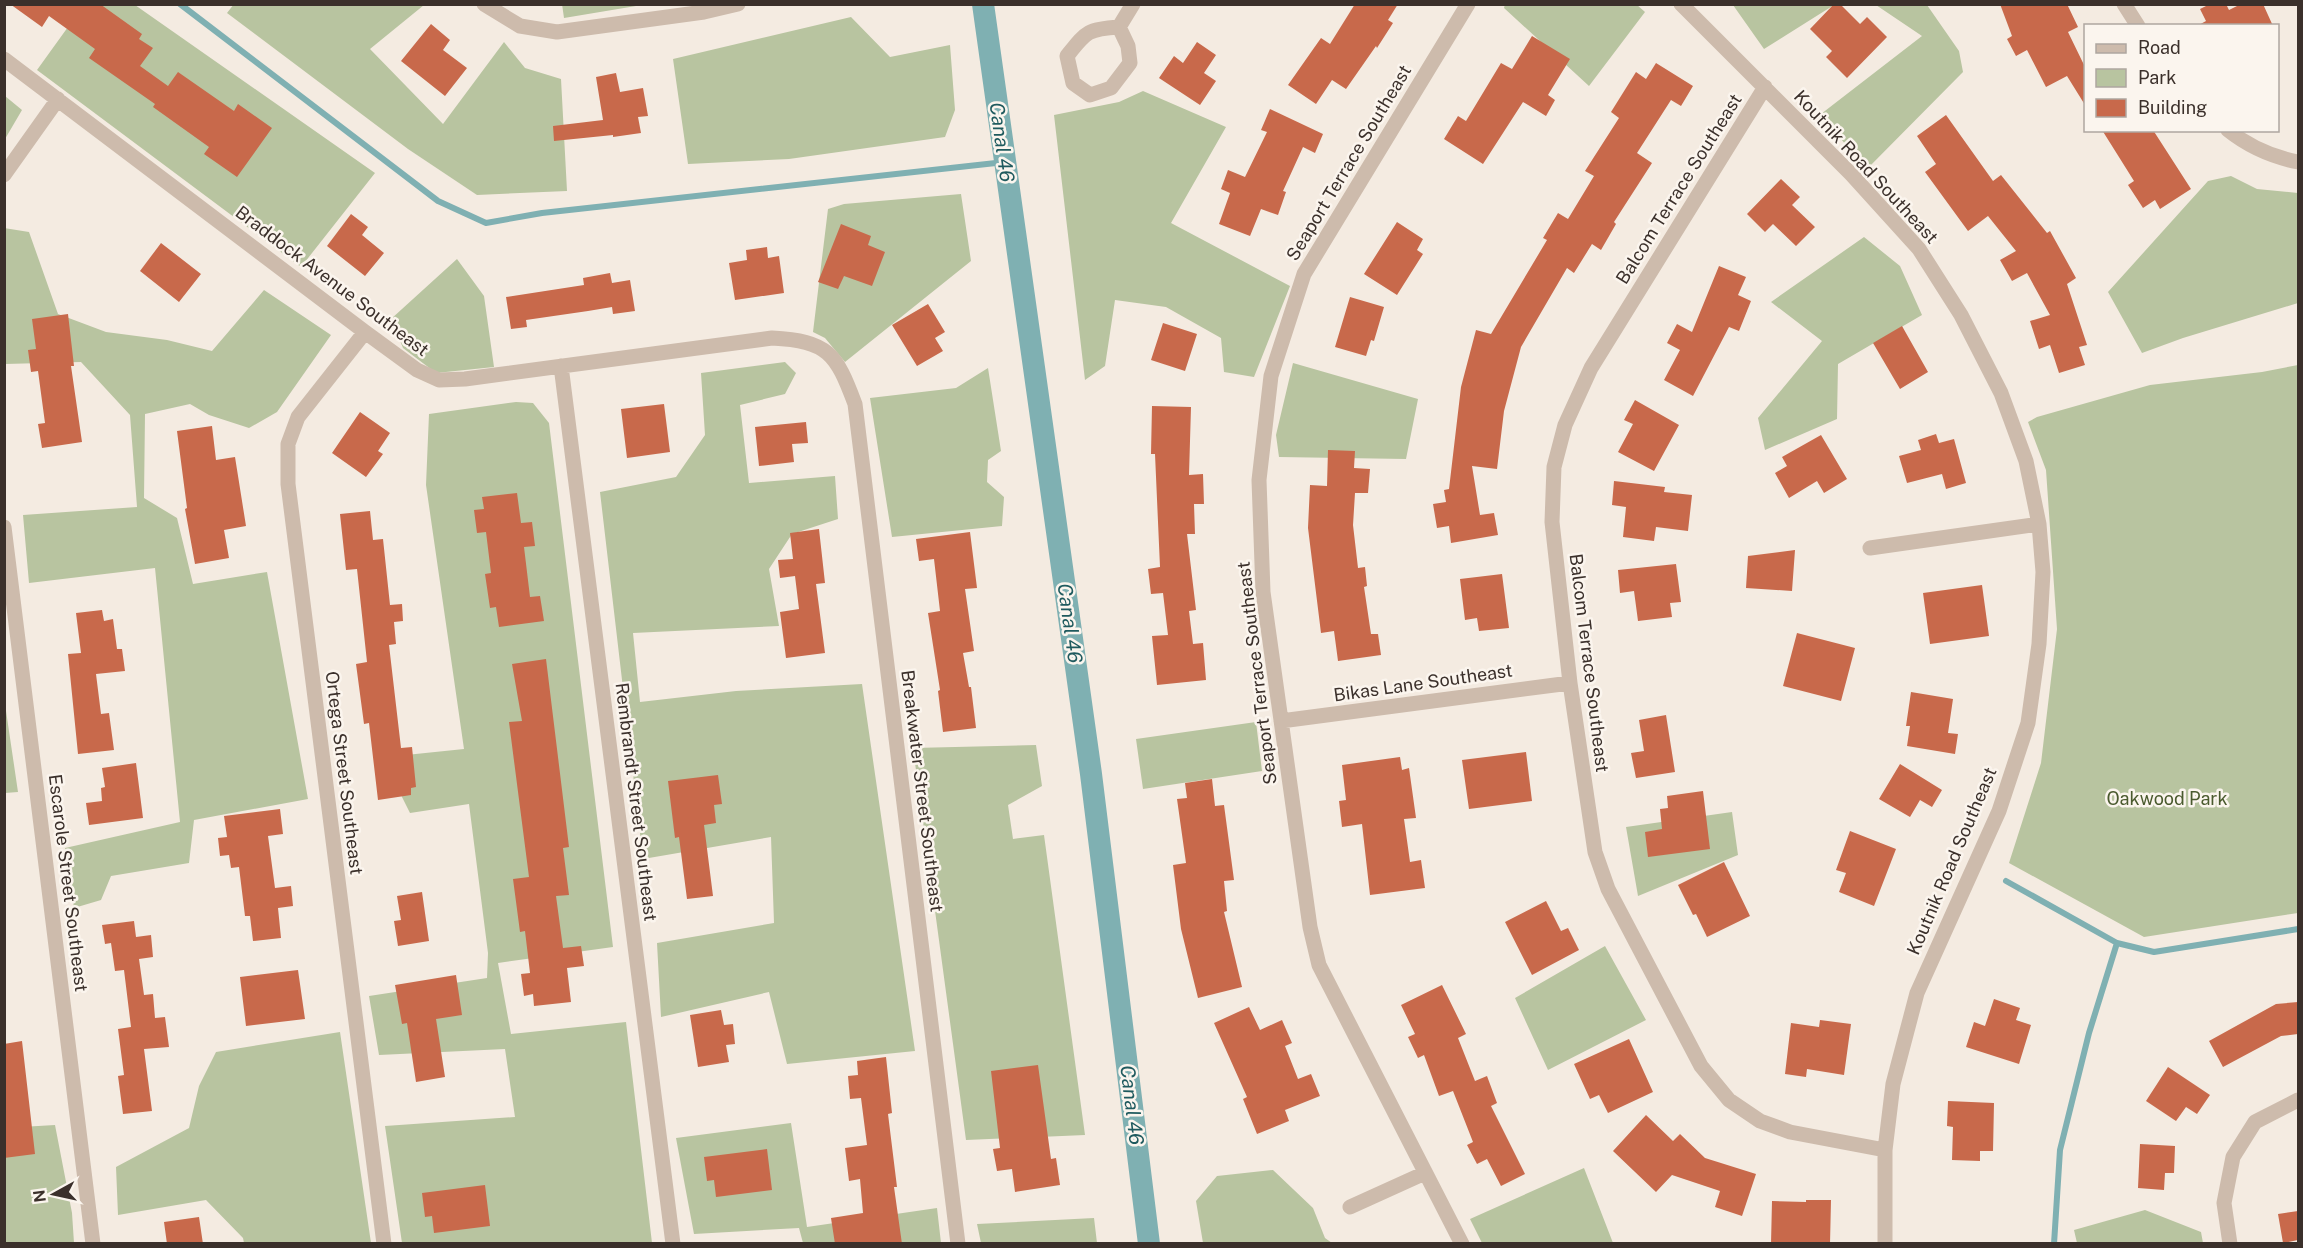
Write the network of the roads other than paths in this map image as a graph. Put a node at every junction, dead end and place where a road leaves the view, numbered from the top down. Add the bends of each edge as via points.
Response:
1 (484, 4) edge
2 (738, 4) edge
3 (1133, 4) edge
4 (1468, 4) edge
5 (1681, 4) edge
6 (2124, 4) edge
7 (2137, 24) edge
8 (1119, 27) junction
9 (4, 59) edge
10 (1765, 87) junction
11 (58, 99) junction
12 (2230, 132) edge
13 (2298, 162) edge
14 (4, 175) edge
15 (365, 332) junction
16 (826, 351) joint
17 (561, 366) junction
18 (2039, 524) junction
19 (4, 527) edge
20 (1870, 548) dead end
21 (1570, 682) junction
22 (1281, 721) junction
23 (2298, 1100) edge
24 (1885, 1150) junction
25 (1425, 1173) junction
26 (1350, 1207) dead end
27 (93, 1244) edge
28 (384, 1244) edge
29 (672, 1244) edge
30 (958, 1244) edge
31 (1462, 1244) edge
32 (1885, 1244) edge
33 (2230, 1244) edge

1 - 2 street via 520,26 557,32
3 - 8 street
4 - 22 street, Seaport Terrace Southeast via 1304,274 1271,376 1260,492 1263,592
5 - 10 street, Koutnik Road Southeast
6 - 7 street
8 - 8 street via 1128,46 1130,63 1111,88 1090,95 1073,83 1067,56 1085,33
9 - 11 street, Braddock Avenue Southeast
10 - 18 street, Koutnik Road Southeast via 1918,249 1961,315 2001,393 2026,461
10 - 21 street, Balcom Terrace Southeast via 1591,368 1565,424 1554,467 1552,522
11 - 14 street
11 - 15 street, Braddock Avenue Southeast
12 - 13 street via 2243,142
15 - 17 street, Braddock Avenue Southeast via 417,370 439,380
15 - 28 street, Ortega Street Southeast via 298,417 288,444 288,483
16 - 17 street, Braddock Avenue Southeast via 802,340 771,338
16 - 30 street, Breakwater Street Southeast via 842,370 855,404
17 - 29 street, Rembrandt Street Southeast
18 - 20 street
18 - 24 street, Koutnik Road Southeast via 2043,572 2039,644 2028,723 1999,811 1917,993 1893,1084
19 - 27 street, Escarole Street Southeast
21 - 22 street, Bikas Lane Southeast
21 - 24 street, Balcom Terrace Southeast via 1595,852 1605,879 1701,1066 1729,1100 1760,1120 1790,1132
22 - 25 street, Seaport Terrace Southeast via 1310,927 1319,965
23 - 33 street via 2255,1122 2233,1157 2224,1203
24 - 32 street, Koutnik Road Southeast
25 - 26 street
25 - 31 street, Seaport Terrace Southeast

